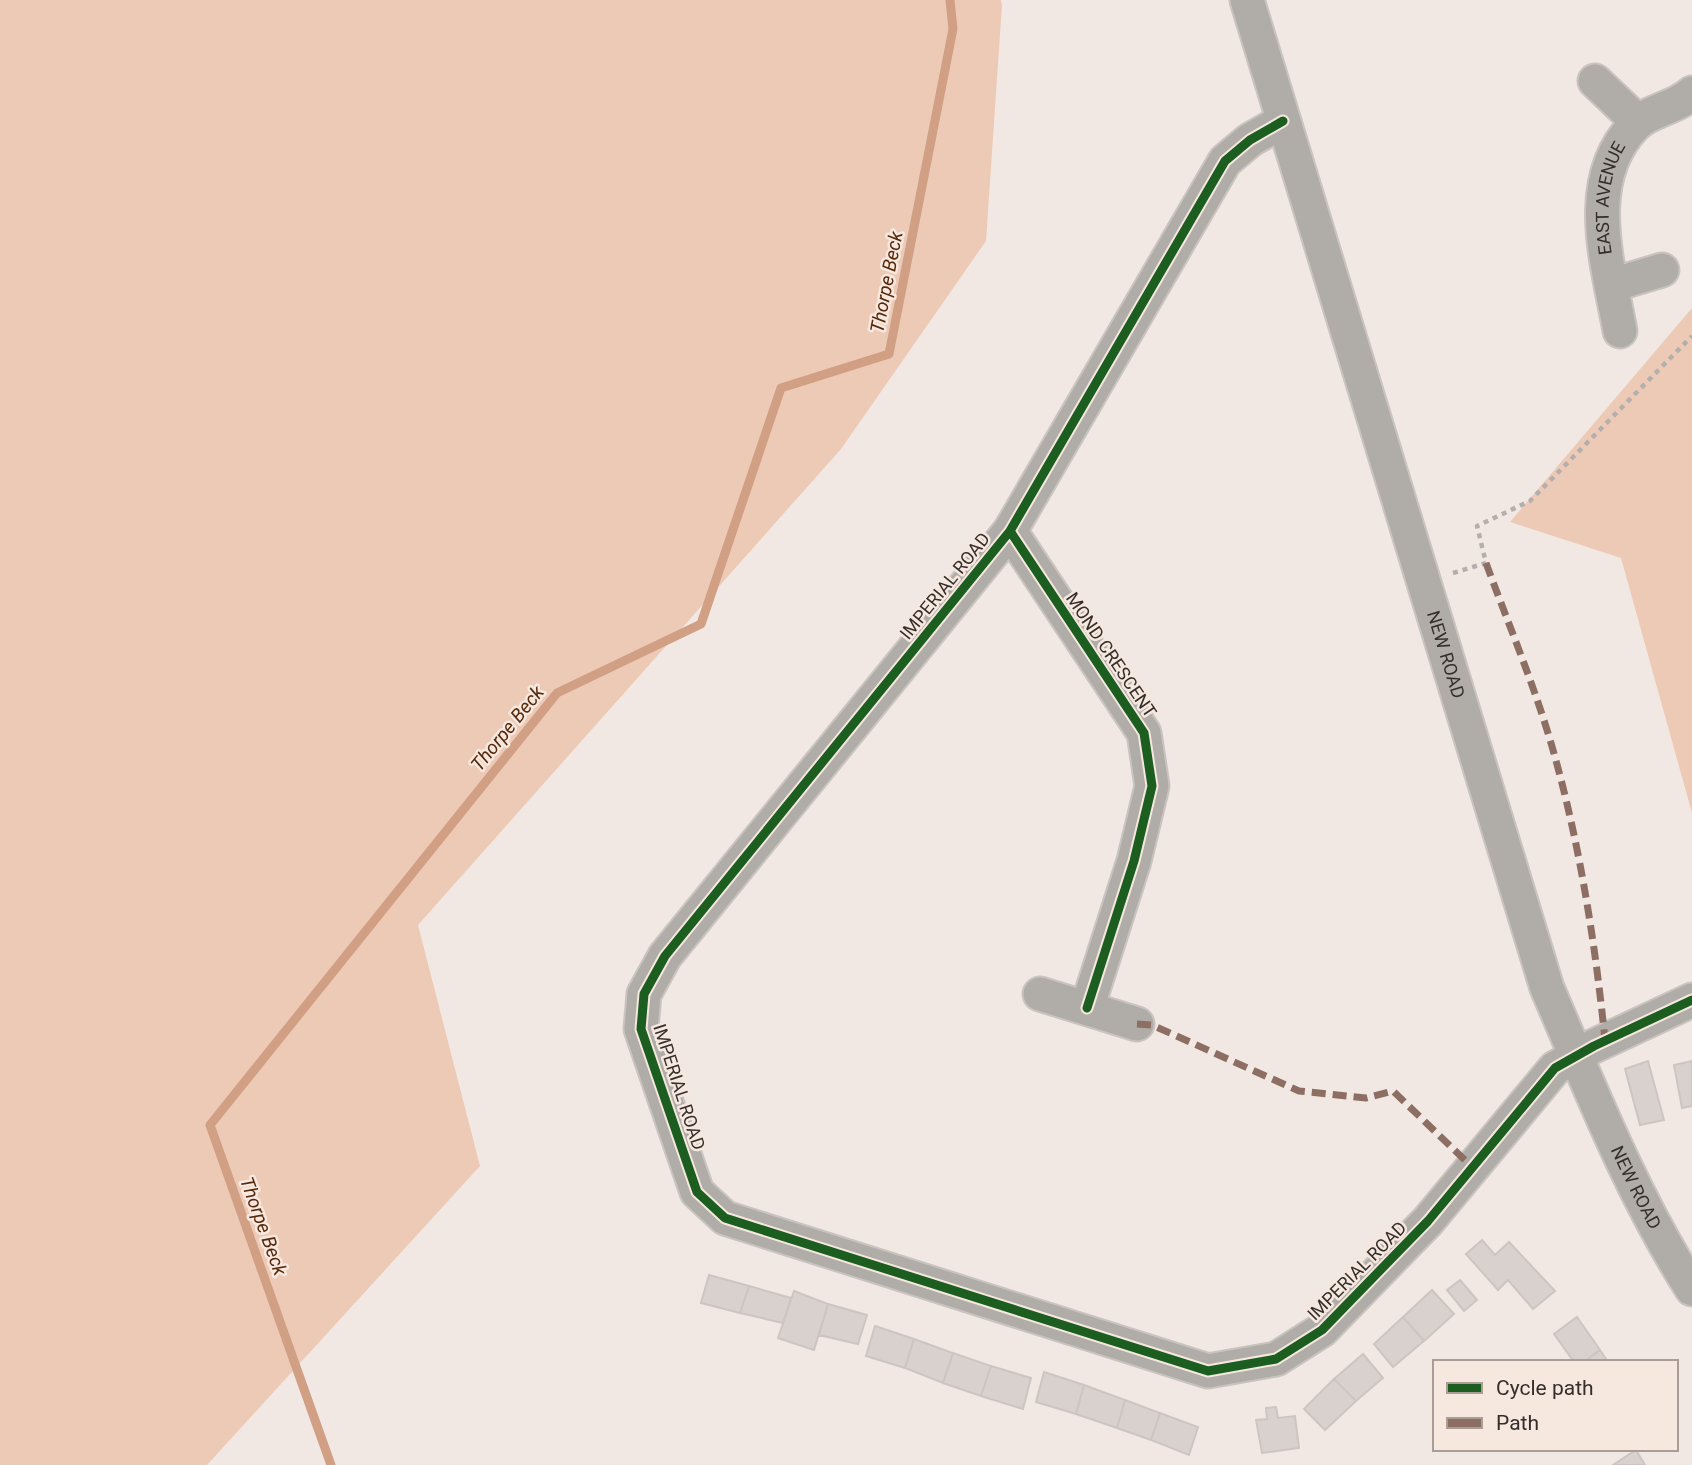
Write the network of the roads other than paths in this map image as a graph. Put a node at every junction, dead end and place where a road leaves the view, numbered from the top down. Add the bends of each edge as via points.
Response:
1 (1247, 0) edge
2 (1595, 81) dead end
3 (1692, 93) edge
4 (1283, 121) junction
5 (1638, 122) junction
6 (1662, 270) dead end
7 (1612, 285) junction
8 (1620, 331) dead end
9 (1010, 531) junction
10 (1040, 994) dead end
11 (1692, 1000) edge
12 (1087, 1008) junction
13 (1137, 1024) dead end
14 (1576, 1056) junction
15 (1692, 1289) edge

1 - 4 street, NEW ROAD
2 - 5 street, EAST AVENUE
3 - 5 street, EAST AVENUE
4 - 9 street, IMPERIAL ROAD via 1226,161
4 - 14 street, NEW ROAD via 1517,894 1547,988
5 - 7 street, EAST AVENUE via 1618,145 1603,186 1604,246
6 - 7 street, EAST AVENUE
7 - 8 street, EAST AVENUE
9 - 12 street, MOND CRESCENT via 1144,733 1152,786 1134,861
9 - 14 street, IMPERIAL ROAD via 665,956 644,994 641,1029 697,1192 725,1218 1208,1371 1276,1359 1322,1330 1428,1221 1555,1068
10 - 12 street
11 - 14 street, IMPERIAL ROAD
12 - 13 street
14 - 15 street, NEW ROAD via 1651,1218

